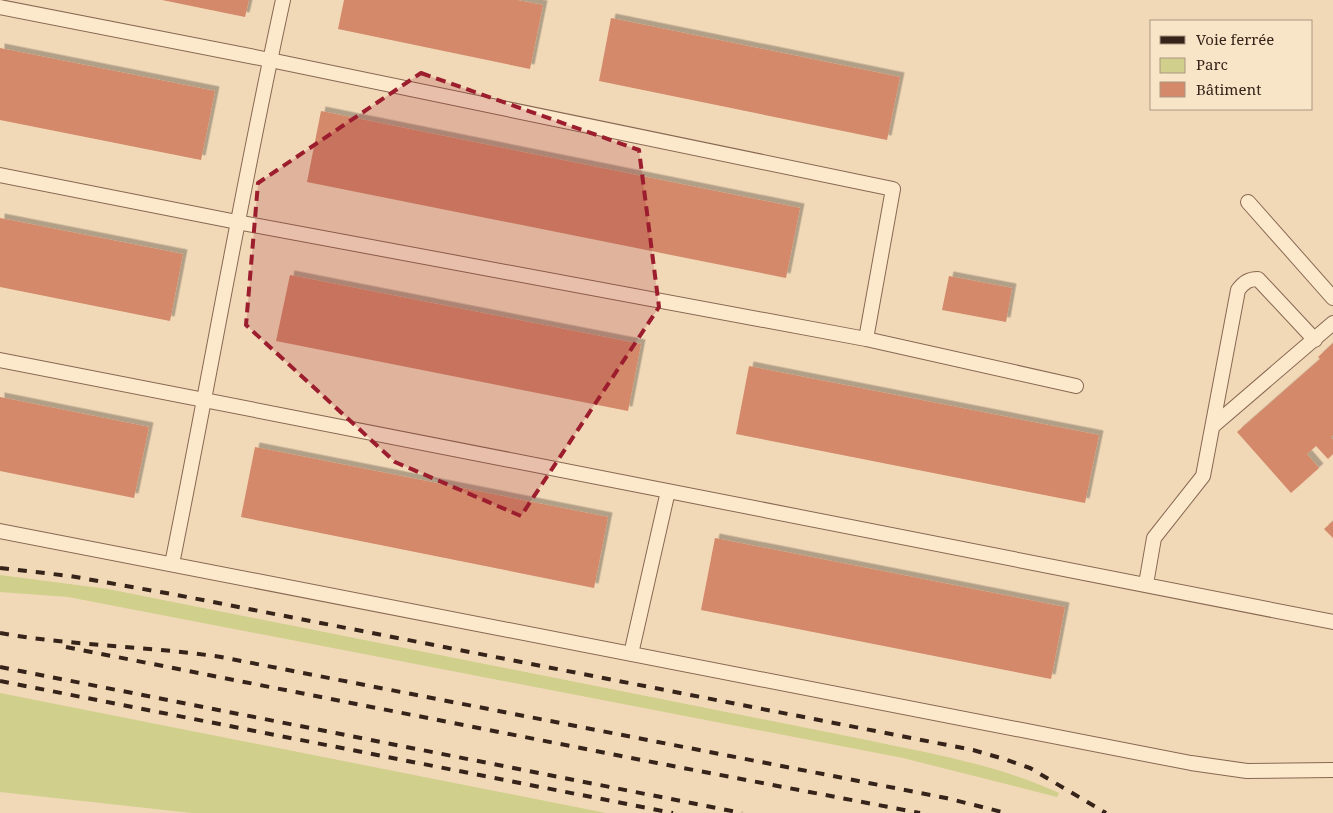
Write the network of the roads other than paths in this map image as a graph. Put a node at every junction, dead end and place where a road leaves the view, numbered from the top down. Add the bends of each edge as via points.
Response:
1 (283, 0) edge
2 (0, 7) edge
3 (270, 60) junction
4 (0, 176) edge
5 (1248, 202) dead end
6 (237, 222) junction
7 (1333, 298) edge
8 (1333, 323) edge
9 (866, 339) junction
10 (1315, 340) junction
11 (0, 360) edge
12 (1076, 386) dead end
13 (205, 400) junction
14 (1213, 426) junction
15 (668, 491) junction
16 (0, 531) edge
17 (172, 564) junction
18 (1146, 584) junction
19 (1333, 622) edge
20 (631, 654) junction
21 (1333, 770) edge

1 - 3 lane
2 - 3 lane
3 - 6 lane
3 - 9 lane via 893,188
4 - 6 lane
5 - 7 lane
6 - 9 lane
6 - 13 lane
8 - 10 lane
9 - 12 lane
10 - 14 lane
10 - 14 lane via 1258,279 1242,285 1238,290
11 - 13 lane
13 - 15 lane
13 - 17 lane
14 - 18 lane via 1203,476 1154,538
15 - 18 lane
15 - 20 lane
16 - 17 lane
17 - 20 lane
18 - 19 lane
20 - 21 lane via 1191,763 1247,771

